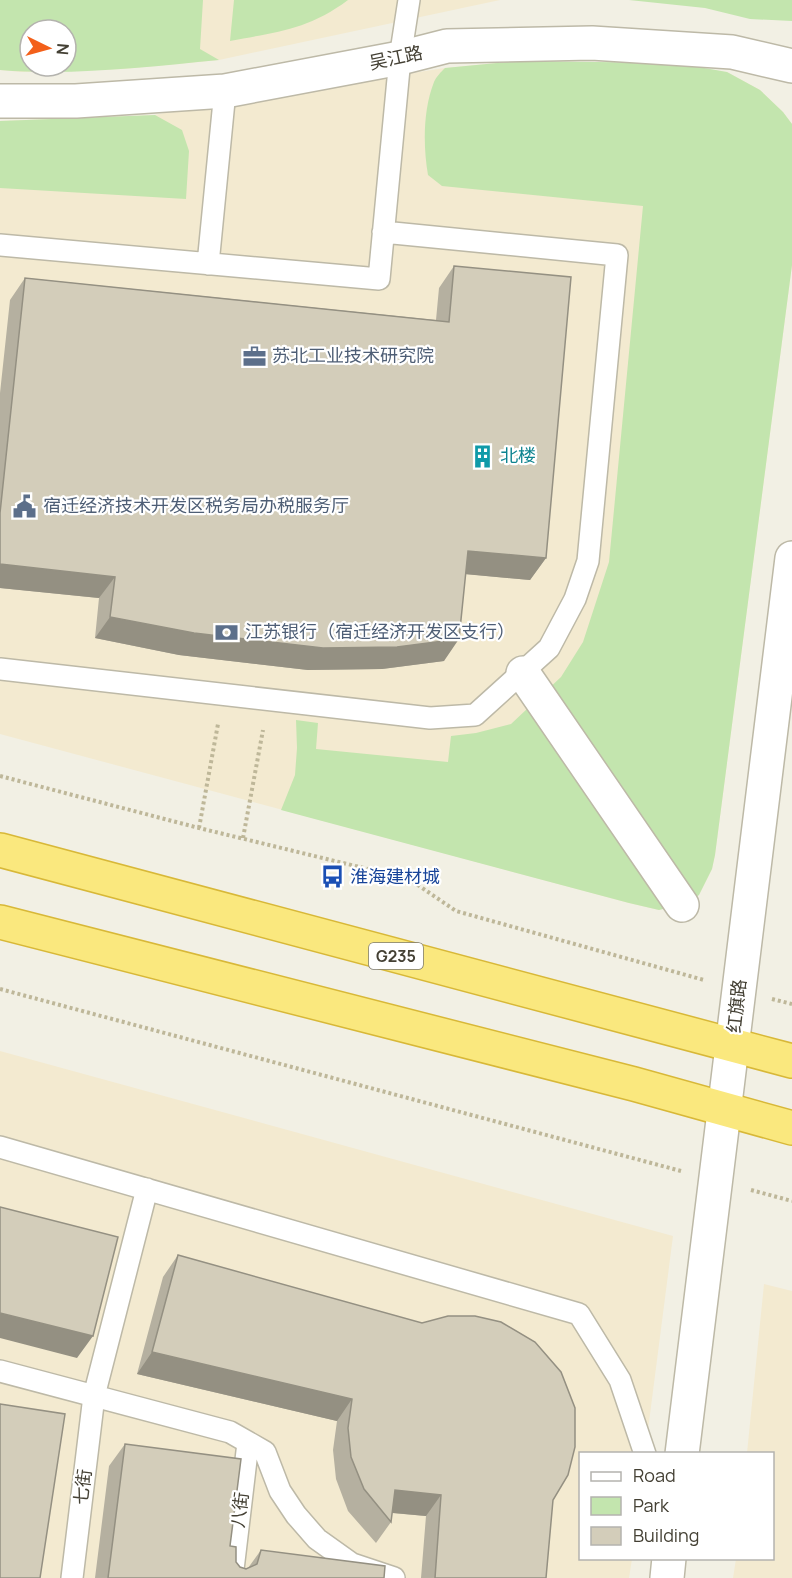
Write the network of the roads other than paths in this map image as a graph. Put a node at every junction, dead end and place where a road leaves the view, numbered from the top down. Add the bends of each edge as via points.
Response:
1 (409, 0) edge
2 (400, 58) junction
3 (792, 66) edge
4 (225, 91) junction
5 (0, 101) edge
6 (383, 232) junction
7 (0, 245) edge
8 (208, 264) junction
9 (792, 558) edge
10 (0, 669) edge
11 (523, 673) junction
12 (0, 850) edge
13 (682, 905) dead end
14 (0, 922) edge
15 (733, 1045) junction
16 (792, 1061) edge
17 (726, 1109) junction
18 (792, 1128) edge
19 (0, 1147) edge
20 (147, 1190) junction
21 (0, 1371) edge
22 (94, 1396) junction
23 (248, 1443) junction
24 (644, 1452) edge
25 (682, 1452) edge
26 (669, 1560) edge
27 (72, 1578) edge
28 (232, 1578) edge
29 (394, 1578) edge
30 (667, 1578) edge

1 - 2 lane
2 - 3 street, 吴江路 via 447,46 592,43 732,52
2 - 4 street, 吴江路
2 - 6 lane
4 - 5 street, 吴江路 via 76,101
4 - 8 lane
6 - 8 lane via 379,279
6 - 11 lane via 617,255 588,561 549,648
7 - 8 lane
9 - 15 street, 红旗路
10 - 11 lane via 430,718 475,714
11 - 13 street
12 - 15 highway, G235
14 - 17 highway
15 - 16 highway, G235
15 - 17 street, 红旗路
17 - 18 highway
17 - 25 street, 红旗路
19 - 20 lane
20 - 22 lane, 七街
20 - 24 lane via 579,1314 620,1380
21 - 22 lane
22 - 23 lane via 230,1432
22 - 27 lane, 七街
23 - 28 lane, 八街
23 - 29 lane via 265,1452 280,1491 316,1539 352,1564
26 - 30 street

